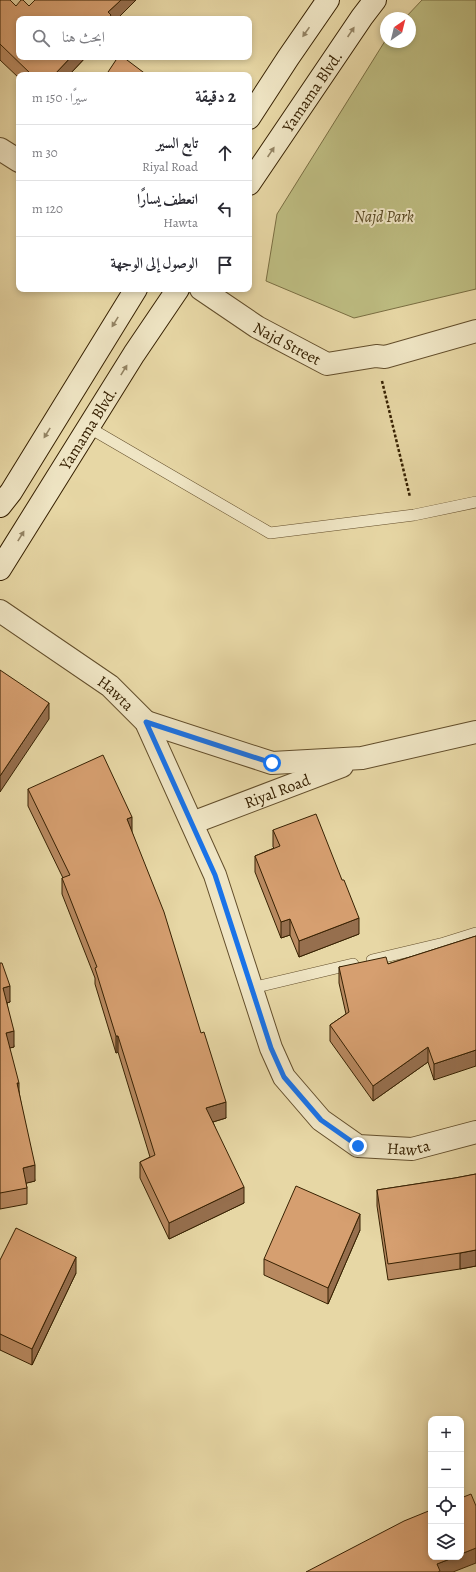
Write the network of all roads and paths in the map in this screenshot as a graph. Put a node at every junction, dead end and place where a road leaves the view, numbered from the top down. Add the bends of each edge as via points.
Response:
1 (328, 0) edge
2 (375, 0) edge
3 (252, 113) edge
4 (0, 149) edge
5 (16, 160) edge
6 (252, 180) edge
7 (134, 292) edge
8 (176, 292) edge
9 (205, 292) edge
10 (476, 330) edge
11 (376, 356) junction
12 (88, 427) junction
13 (476, 502) edge
14 (0, 506) edge
15 (414, 515) junction
16 (0, 569) edge
17 (0, 611) edge
18 (146, 722) junction
19 (476, 732) edge
20 (362, 758) junction
21 (192, 823) junction
22 (476, 933) edge
23 (252, 988) junction
24 (476, 1132) edge

1 -> 3 street
6 -> 2 street, Yamama Blvd.
4 - 5 street
7 -> 14 street, Yamama Blvd.
12 -> 8 street, Yamama Blvd.
9 - 11 street, Najd Street via 257,327 327,364
10 - 11 street, Najd Street via 384,357
11 - 15 path
12 - 15 lane via 270,533
16 -> 12 street, Yamama Blvd.
13 - 15 lane
17 - 18 street, Hawta via 110,686
18 - 20 street, Riyal Road via 272,763
18 - 21 street, Hawta
19 - 20 street, Riyal Road
20 - 21 street, Riyal Road
21 - 23 street, Hawta via 215,875
22 - 23 lane via 444,943
23 - 24 street, Hawta via 271,1048 284,1077 321,1120 358,1146 412,1149

